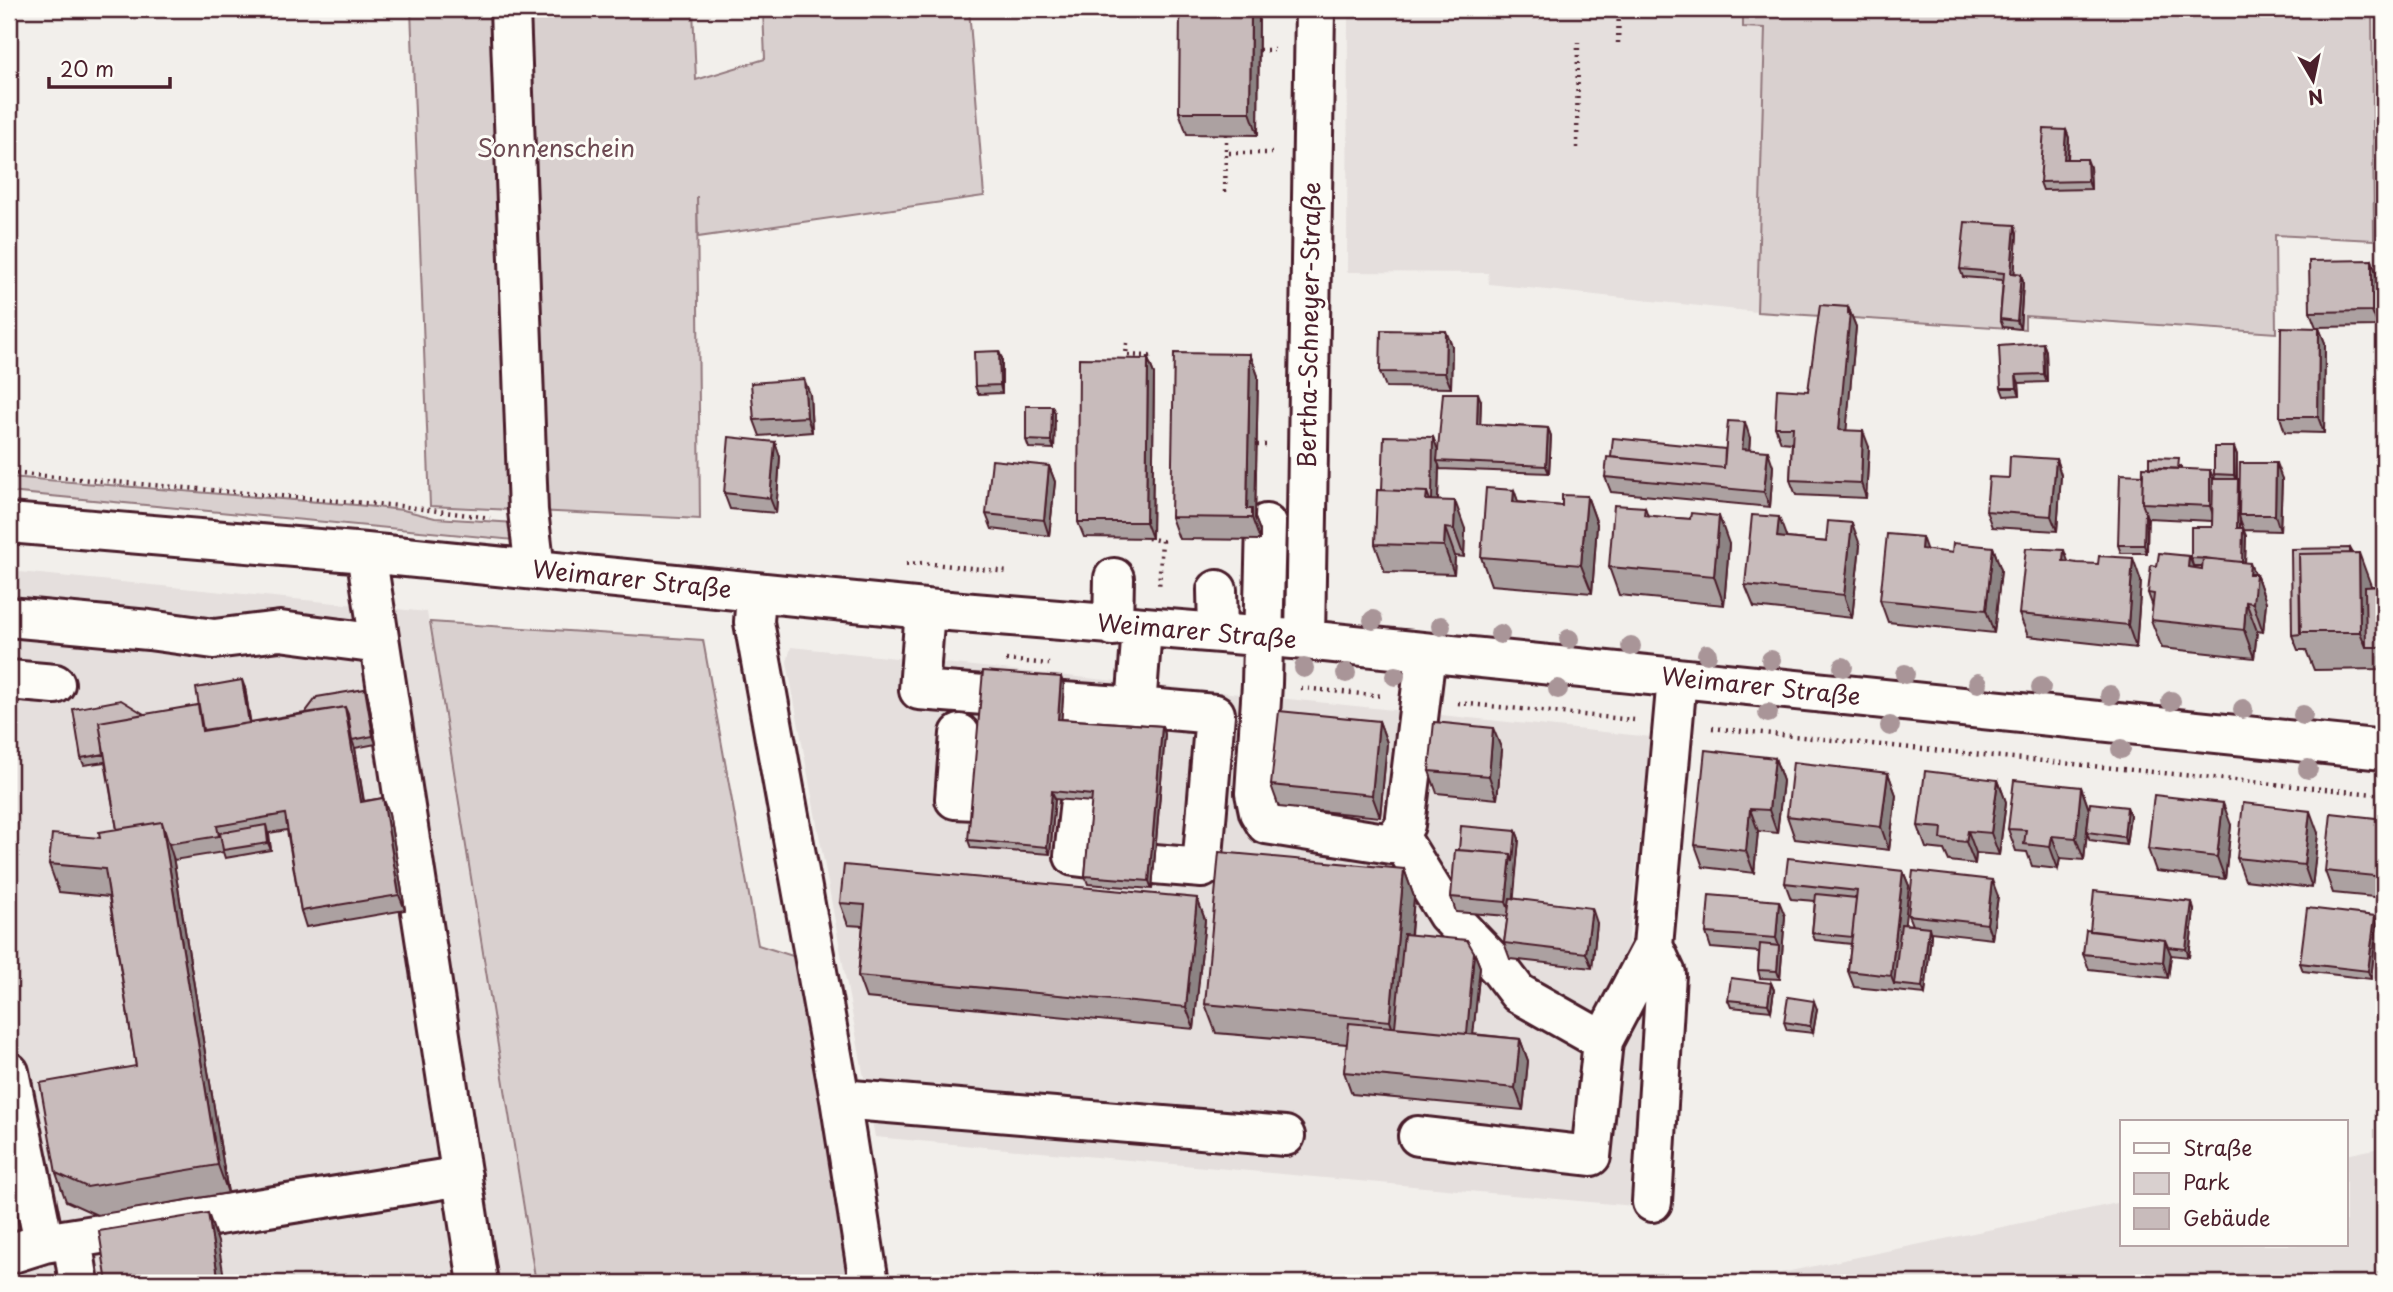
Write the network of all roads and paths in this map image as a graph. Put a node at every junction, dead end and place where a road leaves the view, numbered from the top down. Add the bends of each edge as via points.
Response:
1 (510, 9) edge
2 (1315, 9) edge
3 (1619, 9) edge
4 (1578, 42) dead end
5 (1618, 43) dead end
6 (1226, 134) edge
7 (1577, 148) dead end
8 (1226, 153) junction
9 (1278, 153) dead end
10 (1226, 192) dead end
11 (1127, 344) dead end
12 (1149, 374) edge
13 (9, 473) edge
14 (529, 521) junction
15 (9, 523) edge
16 (1266, 524) dead end
17 (1148, 538) edge
18 (366, 552) junction
19 (535, 570) junction
20 (1114, 578) dead end
21 (1159, 590) dead end
22 (1217, 590) dead end
23 (756, 593) junction
24 (925, 609) junction
25 (9, 617) edge
26 (1128, 627) junction
27 (1219, 632) junction
28 (1263, 637) junction
29 (1305, 640) junction
30 (380, 644) junction
31 (1426, 653) junction
32 (1677, 678) junction
33 (9, 681) edge
34 (55, 684) dead end
35 (1262, 684) junction
36 (1421, 699) junction
37 (1136, 707) junction
38 (1080, 711) dead end
39 (1674, 724) junction
40 (2384, 750) edge
41 (2384, 795) edge
42 (975, 800) edge
43 (1071, 805) edge
44 (1399, 836) junction
45 (1090, 858) edge
46 (1154, 864) edge
47 (1653, 946) junction
48 (1603, 1041) junction
49 (9, 1072) edge
50 (840, 1099) junction
51 (1284, 1136) dead end
52 (1418, 1136) dead end
53 (462, 1176) junction
54 (1652, 1202) dead end
55 (42, 1245) edge
56 (79, 1283) edge
57 (478, 1283) edge
58 (869, 1283) edge

1 - 14 street
2 - 29 street, Bertha-Schneyer-Straße
3 - 5 path
4 - 7 path
6 - 8 path
8 - 9 path
8 - 10 path
11 - 12 path via 1126,355 1149,356
13 - 14 path
14 - 19 street
15 - 18 street, Weimarer Straße
16 - 28 street
17 - 21 path via 1162,541
18 - 19 street, Weimarer Straße
18 - 30 street
19 - 23 street, Weimarer Straße
20 - 26 street
22 - 27 street
23 - 24 street, Weimarer Straße
23 - 50 street via 754,622
24 - 26 street, Weimarer Straße
24 - 42 street via 919,690 973,694 970,735 955,799
25 - 30 street via 214,639 280,631
26 - 27 street, Weimarer Straße
26 - 37 street
27 - 28 street, Weimarer Straße
28 - 29 street, Weimarer Straße
28 - 35 street
29 - 31 street, Weimarer Straße
30 - 53 street
31 - 32 street, Weimarer Straße
31 - 36 street
32 - 39 street
32 - 40 street, Weimarer Straße
33 - 34 street
35 - 36 path
35 - 44 street via 1255,793 1266,824 1391,844
36 - 39 path
36 - 44 street via 1405,825
37 - 38 street
37 - 46 street via 1215,715 1202,868
39 - 41 path
39 - 47 street
43 - 45 street via 1074,856
44 - 48 street via 1447,914 1518,993
47 - 48 street
47 - 54 street via 1666,974
48 - 52 street via 1591,1156
49 - 55 street
50 - 51 street
50 - 58 street
53 - 55 street
53 - 57 street
55 - 56 street

